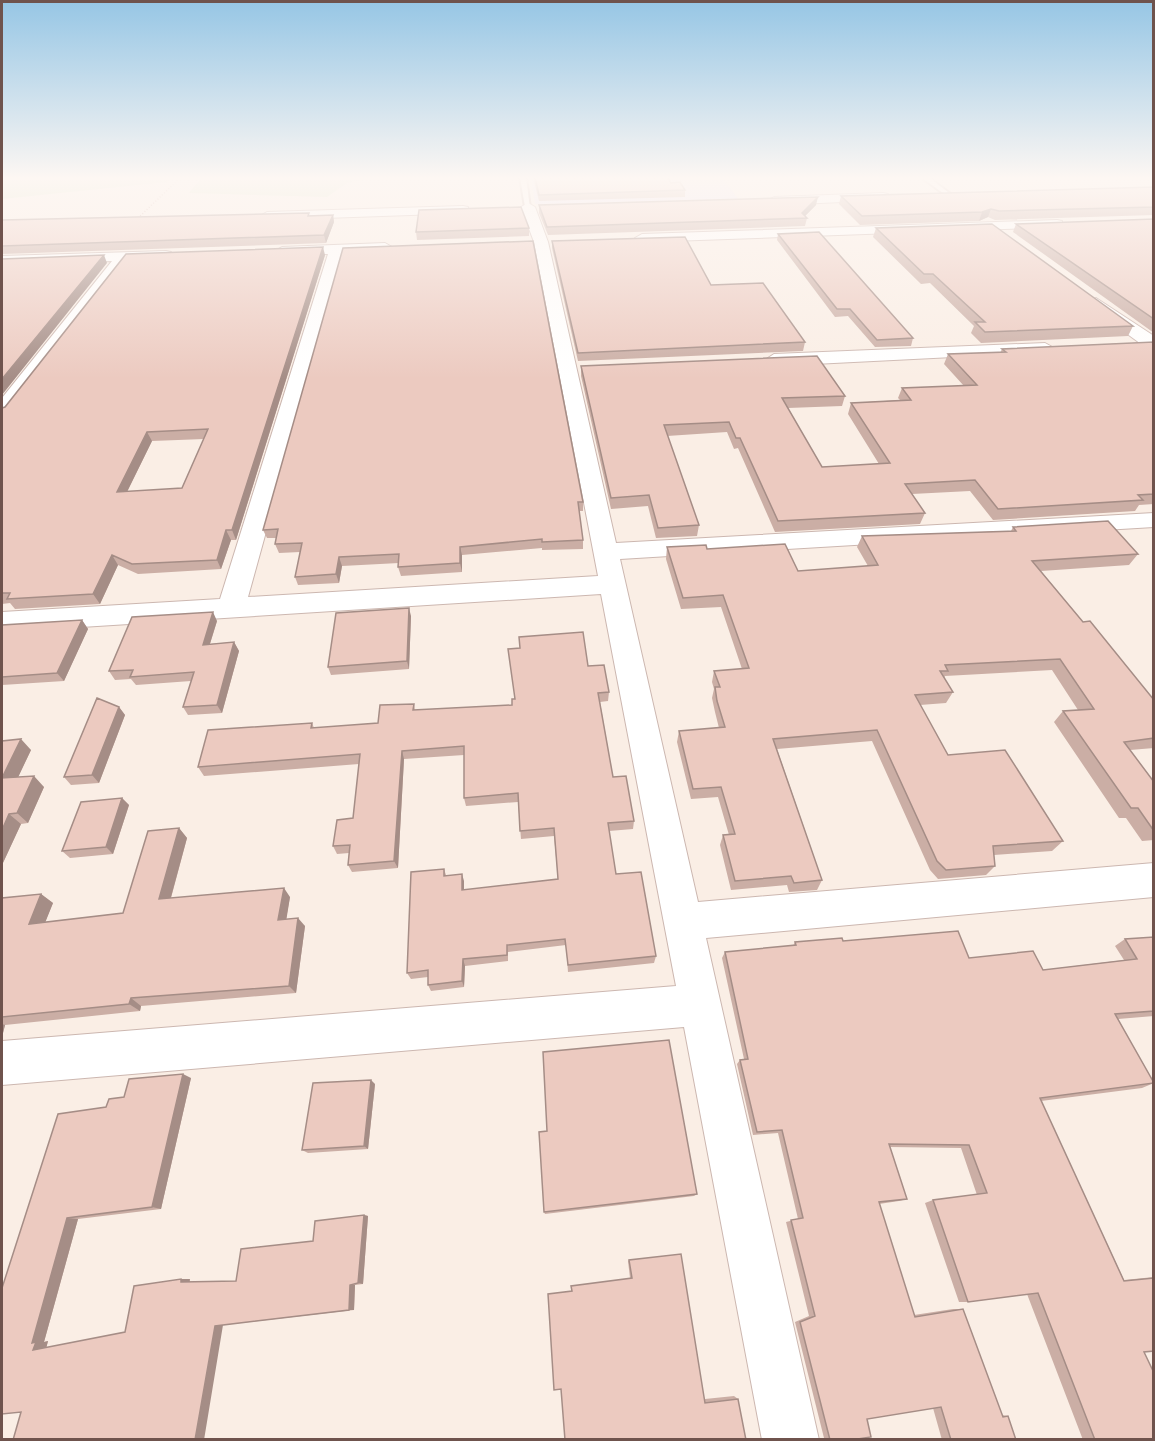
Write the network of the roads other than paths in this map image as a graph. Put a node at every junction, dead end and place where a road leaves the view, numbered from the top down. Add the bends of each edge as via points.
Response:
1 (91, 244) edge
2 (542, 244) edge
3 (397, 247) edge
4 (338, 249) junction
5 (266, 251) edge
6 (183, 254) edge
7 (124, 256) junction
8 (79, 257) junction
9 (2, 260) edge
10 (1085, 295) edge
11 (1126, 344) edge
12 (1152, 344) edge
13 (1067, 346) edge
14 (758, 360) edge
15 (2, 411) edge
16 (1154, 520) edge
17 (609, 568) junction
18 (231, 608) junction
19 (2, 622) edge
20 (1154, 880) edge
21 (683, 922) junction
22 (700, 1005) junction
23 (2, 1063) edge
24 (791, 1440) edge

1 - 8 street
2 - 17 street via 580,368
3 - 4 street
4 - 5 street
4 - 18 street
6 - 7 street
7 - 8 street
7 - 15 street
8 - 9 street
10 - 12 street
11 - 12 street
13 - 14 street
16 - 17 street
17 - 18 street
17 - 21 street
18 - 19 street
20 - 21 street
21 - 22 street
22 - 23 street
22 - 24 street

